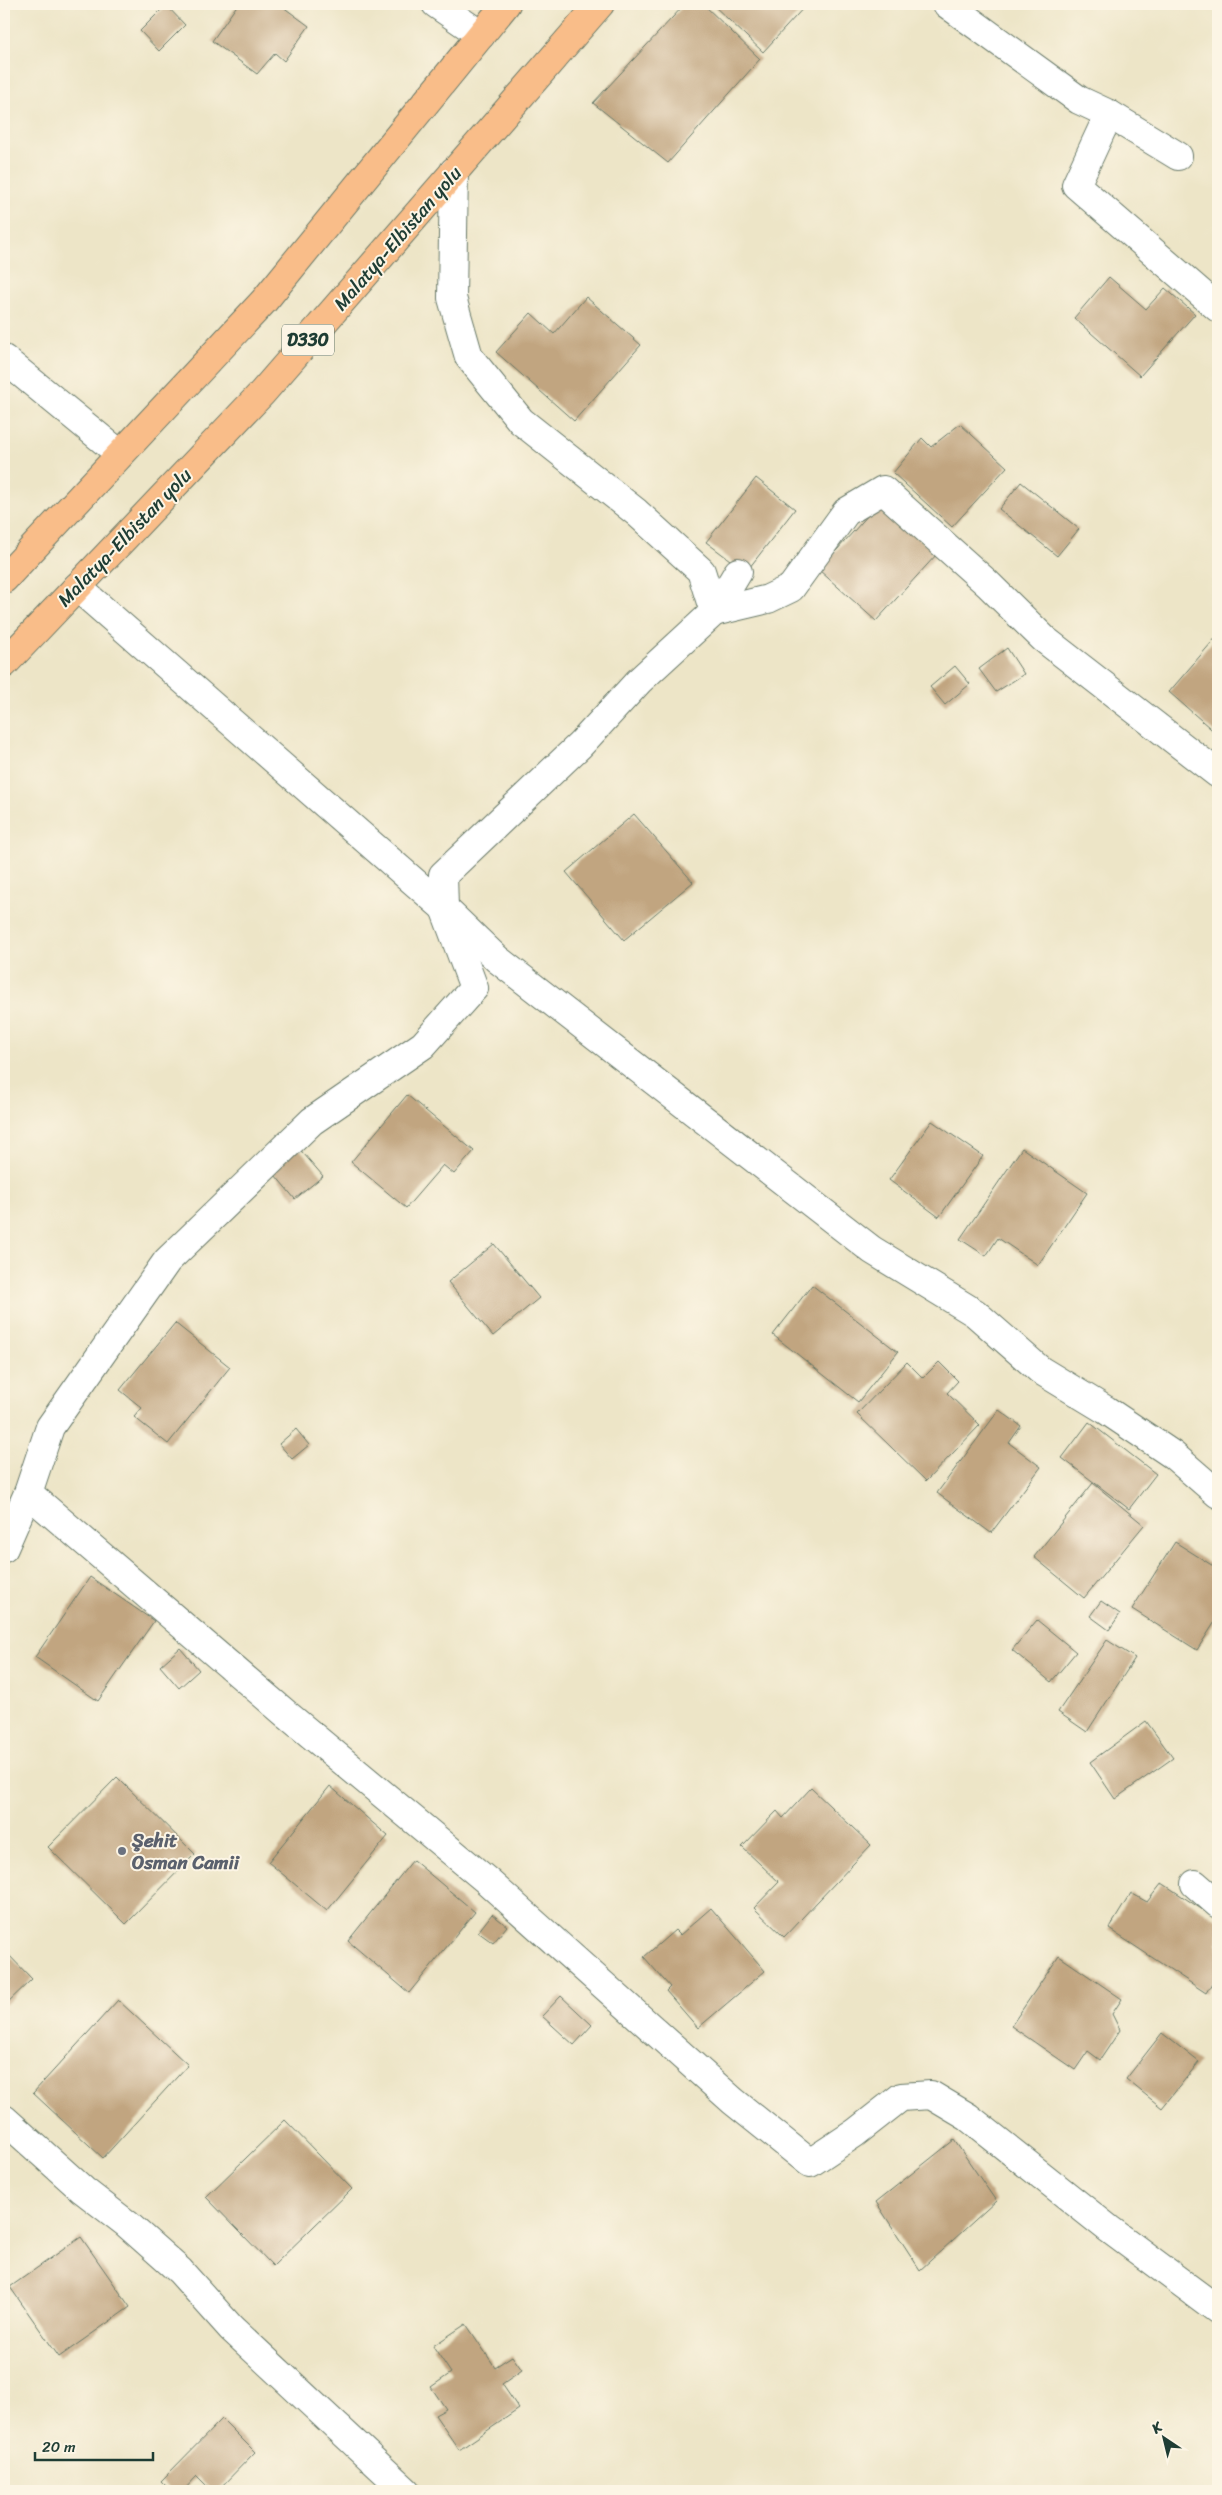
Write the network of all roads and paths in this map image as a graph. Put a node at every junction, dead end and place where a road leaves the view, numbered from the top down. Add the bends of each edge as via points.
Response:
1 (436, 4) edge
2 (506, 4) edge
3 (600, 4) edge
4 (947, 4) edge
5 (481, 35) junction
6 (1109, 114) junction
7 (1178, 156) dead end
8 (454, 171) junction
9 (1218, 308) edge
10 (4, 359) edge
11 (120, 454) junction
12 (738, 572) dead end
13 (4, 579) edge
14 (77, 587) junction
15 (714, 612) junction
16 (4, 664) edge
17 (1218, 774) edge
18 (444, 908) junction
19 (28, 1493) junction
20 (1218, 1494) edge
21 (4, 1548) edge
22 (1195, 1884) dead end
23 (1218, 1904) edge
24 (4, 2119) edge
25 (1218, 2310) edge
26 (406, 2491) edge

1 - 5 street
2 - 5 main road
3 - 8 main road, Malatya-Elbistan yolu / D330
4 - 6 street via 1079,100
5 - 11 main road via 264,301
6 - 7 street
6 - 9 street via 1076,185
8 - 14 main road, Malatya-Elbistan yolu / D330 via 262,393
8 - 15 street via 452,298 469,357 521,421 636,512 701,571
10 - 11 street
11 - 13 main road
12 - 15 street
14 - 16 main road, Malatya-Elbistan yolu / D330
14 - 18 street
15 - 17 street via 768,599 791,588 846,512 883,490 1044,639
15 - 18 street via 639,681 580,745 443,875
18 - 19 street via 474,988 423,1045 312,1120 167,1261 50,1427
18 - 20 street via 497,959 872,1250 975,1313 1040,1370 1173,1455
19 - 21 street
19 - 25 street via 486,1880 733,2101 810,2163 856,2133 901,2097 931,2095 968,2117
22 - 23 street
24 - 26 street via 180,2271 231,2328

